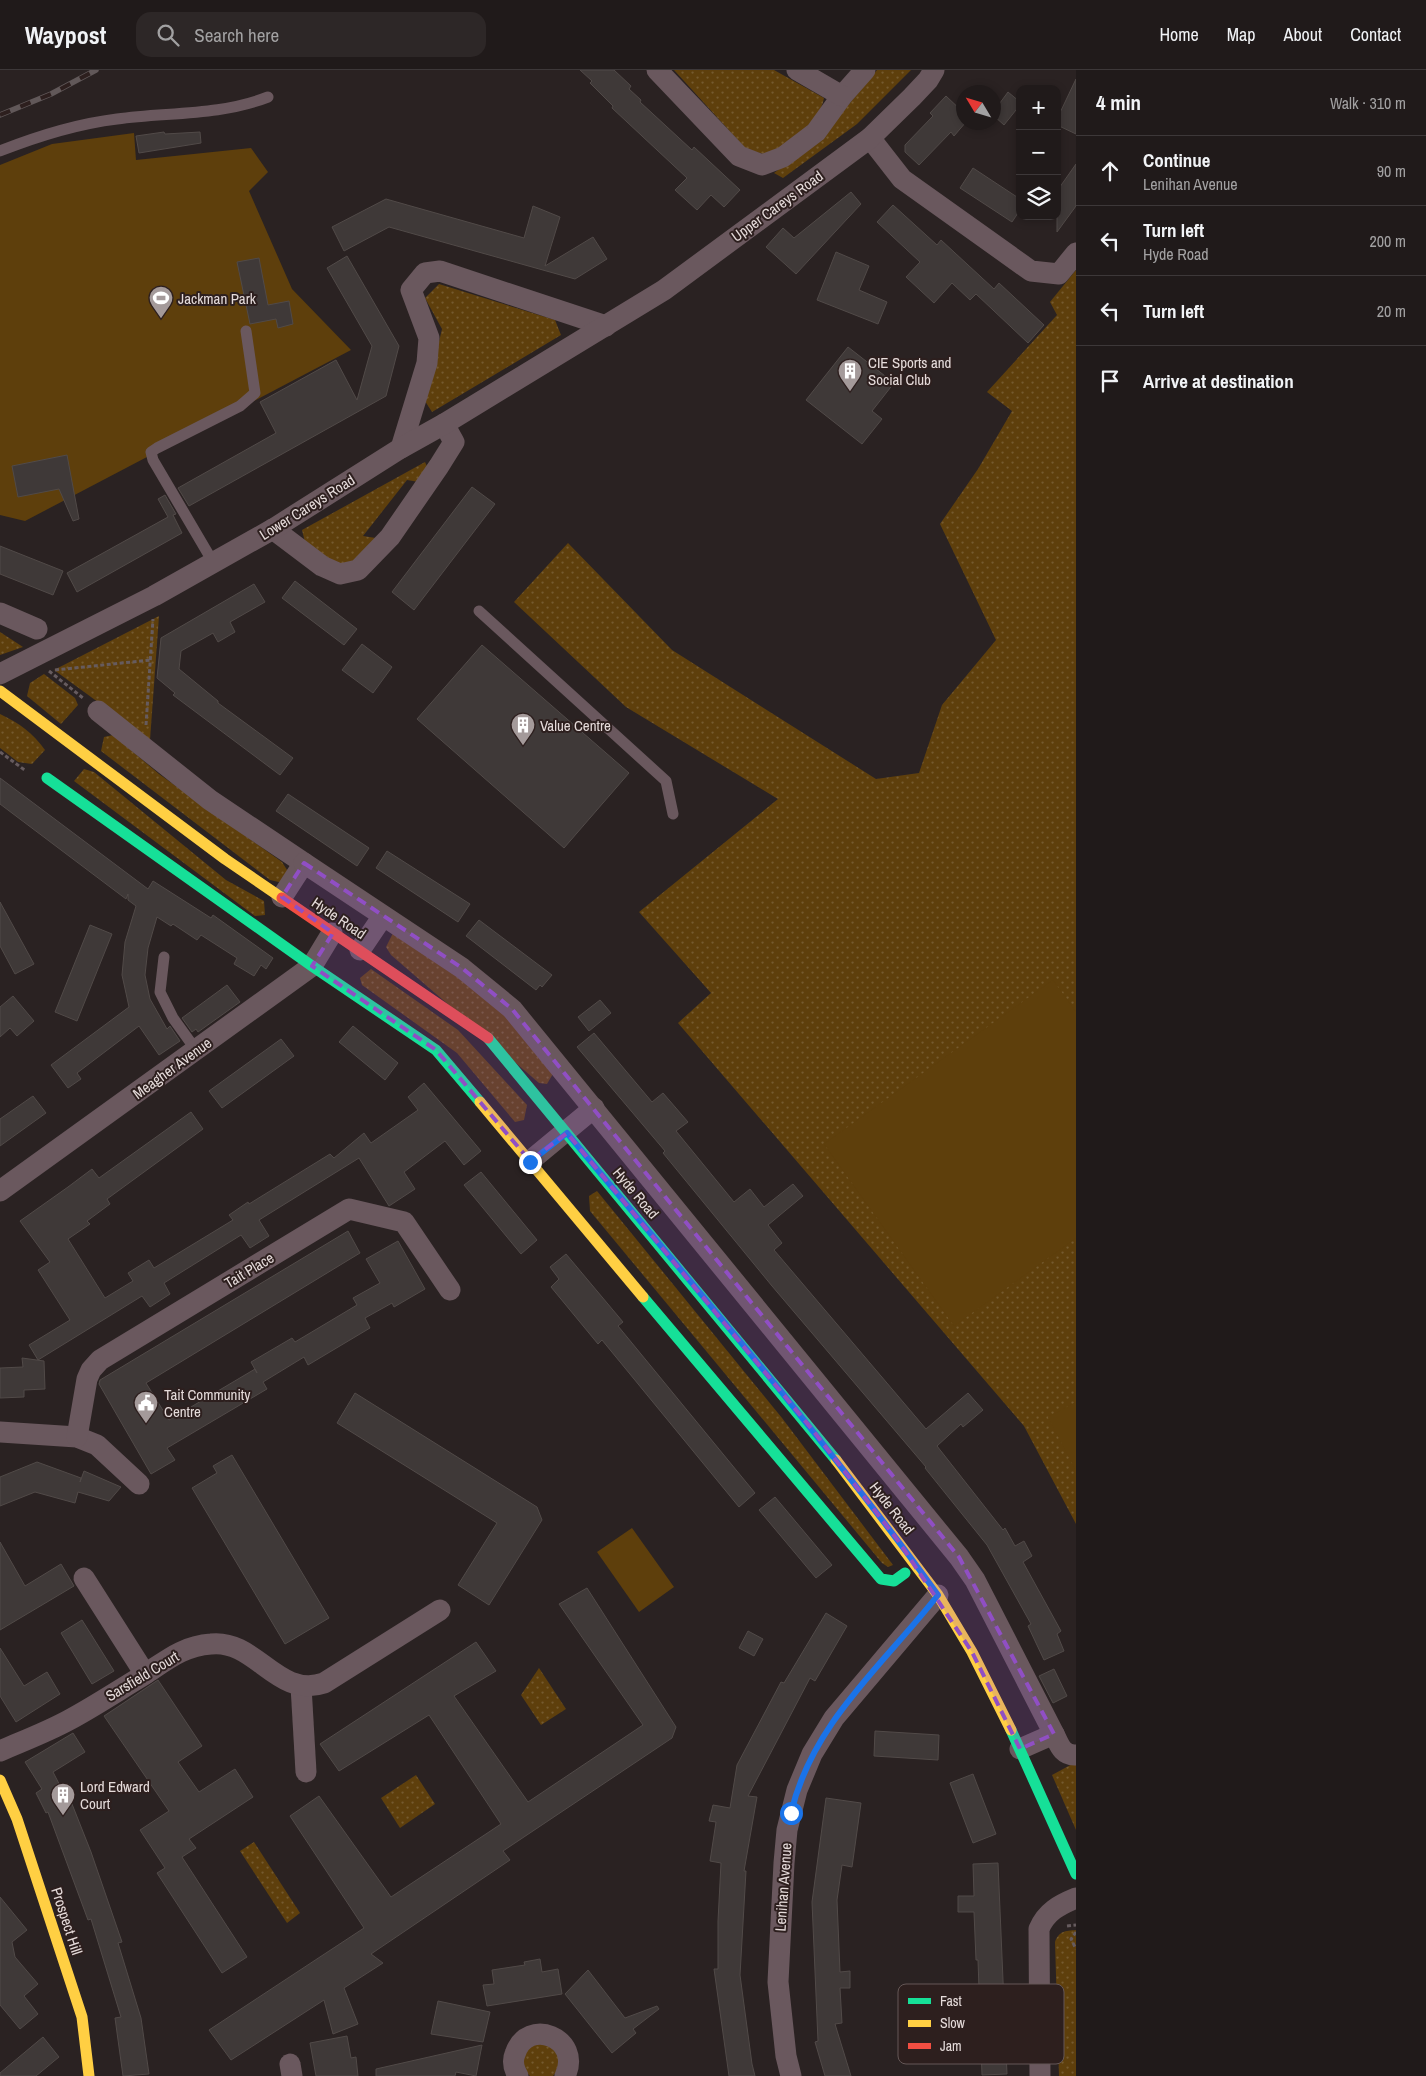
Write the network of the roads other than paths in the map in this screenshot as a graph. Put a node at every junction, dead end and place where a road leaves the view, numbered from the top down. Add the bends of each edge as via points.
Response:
1 (658, 70) edge
2 (797, 70) edge
3 (865, 70) edge
4 (934, 70) edge
5 (842, 96) junction
6 (268, 97) dead end
7 (870, 138) junction
8 (0, 151) edge
9 (1076, 253) edge
10 (606, 326) junction
11 (246, 331) dead end
12 (444, 424) junction
13 (401, 448) junction
14 (273, 529) junction
15 (213, 562) junction
16 (479, 611) dead end
17 (0, 613) edge
18 (37, 629) dead end
19 (0, 674) edge
20 (0, 691) edge
21 (98, 711) dead end
22 (46, 778) road end
23 (673, 814) dead end
24 (304, 863) junction
25 (282, 897) junction
26 (383, 916) junction
27 (332, 933) junction
28 (360, 950) junction
29 (164, 957) dead end
30 (312, 966) junction
31 (196, 1050) junction
32 (594, 1108) junction
33 (567, 1133) junction
34 (530, 1162) junction
35 (0, 1191) edge
36 (450, 1290) dead end
37 (0, 1432) edge
38 (77, 1437) junction
39 (139, 1484) dead end
40 (905, 1573) dead end
41 (84, 1578) dead end
42 (938, 1595) junction
43 (440, 1610) dead end
44 (144, 1674) junction
45 (300, 1686) junction
46 (1054, 1734) junction
47 (1020, 1749) junction
48 (0, 1751) edge
49 (1076, 1754) edge
50 (306, 1772) dead end
51 (0, 1780) edge
52 (1076, 1874) edge
53 (1076, 1898) edge
54 (1039, 1984) edge
55 (89, 2076) edge
56 (518, 2076) edge
57 (565, 2076) edge
58 (791, 2076) edge

1 - 5 street via 739,156 762,165 784,157 816,132
2 - 5 street
3 - 5 street
4 - 7 street, Upper Careys Road
6 - 8 lane via 216,111 116,119 79,126 50,132
7 - 9 street via 902,179 1031,271 1059,274
7 - 10 street, Upper Careys Road via 664,290
10 - 12 street, Lower Careys Road
10 - 13 street via 440,271 426,273 411,290 429,338 427,363
11 - 15 lane via 255,394 240,406 152,452 153,460
12 - 13 street, Lower Careys Road
12 - 14 street via 454,442 390,537 358,570 340,574 322,566
13 - 14 street, Lower Careys Road
14 - 15 street, Lower Careys Road
15 - 19 street, Lower Careys Road via 154,596
16 - 23 lane via 666,781
17 - 18 street
20 - 25 street, Hyde Road via 225,859
21 - 24 street via 210,800
22 - 30 street
24 - 25 street
24 - 26 street
25 - 27 street, Hyde Road
26 - 28 street
26 - 32 street via 462,968 512,1009
27 - 28 street, Hyde Road
27 - 30 street, Meagher Avenue
28 - 33 street, Hyde Road via 486,1035
29 - 31 lane via 160,992 173,1018
30 - 31 street, Meagher Avenue
30 - 34 street via 436,1050
31 - 35 street, Meagher Avenue
32 - 33 street
32 - 46 street via 960,1557
33 - 34 street
33 - 42 street, Hyde Road via 811,1428
34 - 40 street via 882,1579 894,1581
36 - 38 street, Tait Place via 404,1222 349,1209 100,1360 87,1379
37 - 38 street
38 - 39 street via 97,1445
41 - 44 street
42 - 47 street, Hyde Road via 972,1652
42 - 58 street, Lenihan Avenue via 834,1718 812,1754 797,1790 787,1830 778,1982
43 - 45 street via 324,1683 313,1687
44 - 45 street, Sarsfield Court via 171,1655 213,1643 244,1652 280,1678
44 - 48 street, Sarsfield Court via 68,1721
45 - 50 street
46 - 47 street
46 - 49 street via 1062,1750 1070,1755
47 - 52 street, Hyde Road
51 - 55 street, Prospect Hill via 82,2017
53 - 54 street via 1051,1911 1039,1929
56 - 57 street via 514,2066 517,2048 530,2036 540,2034 555,2037 566,2050 569,2067

